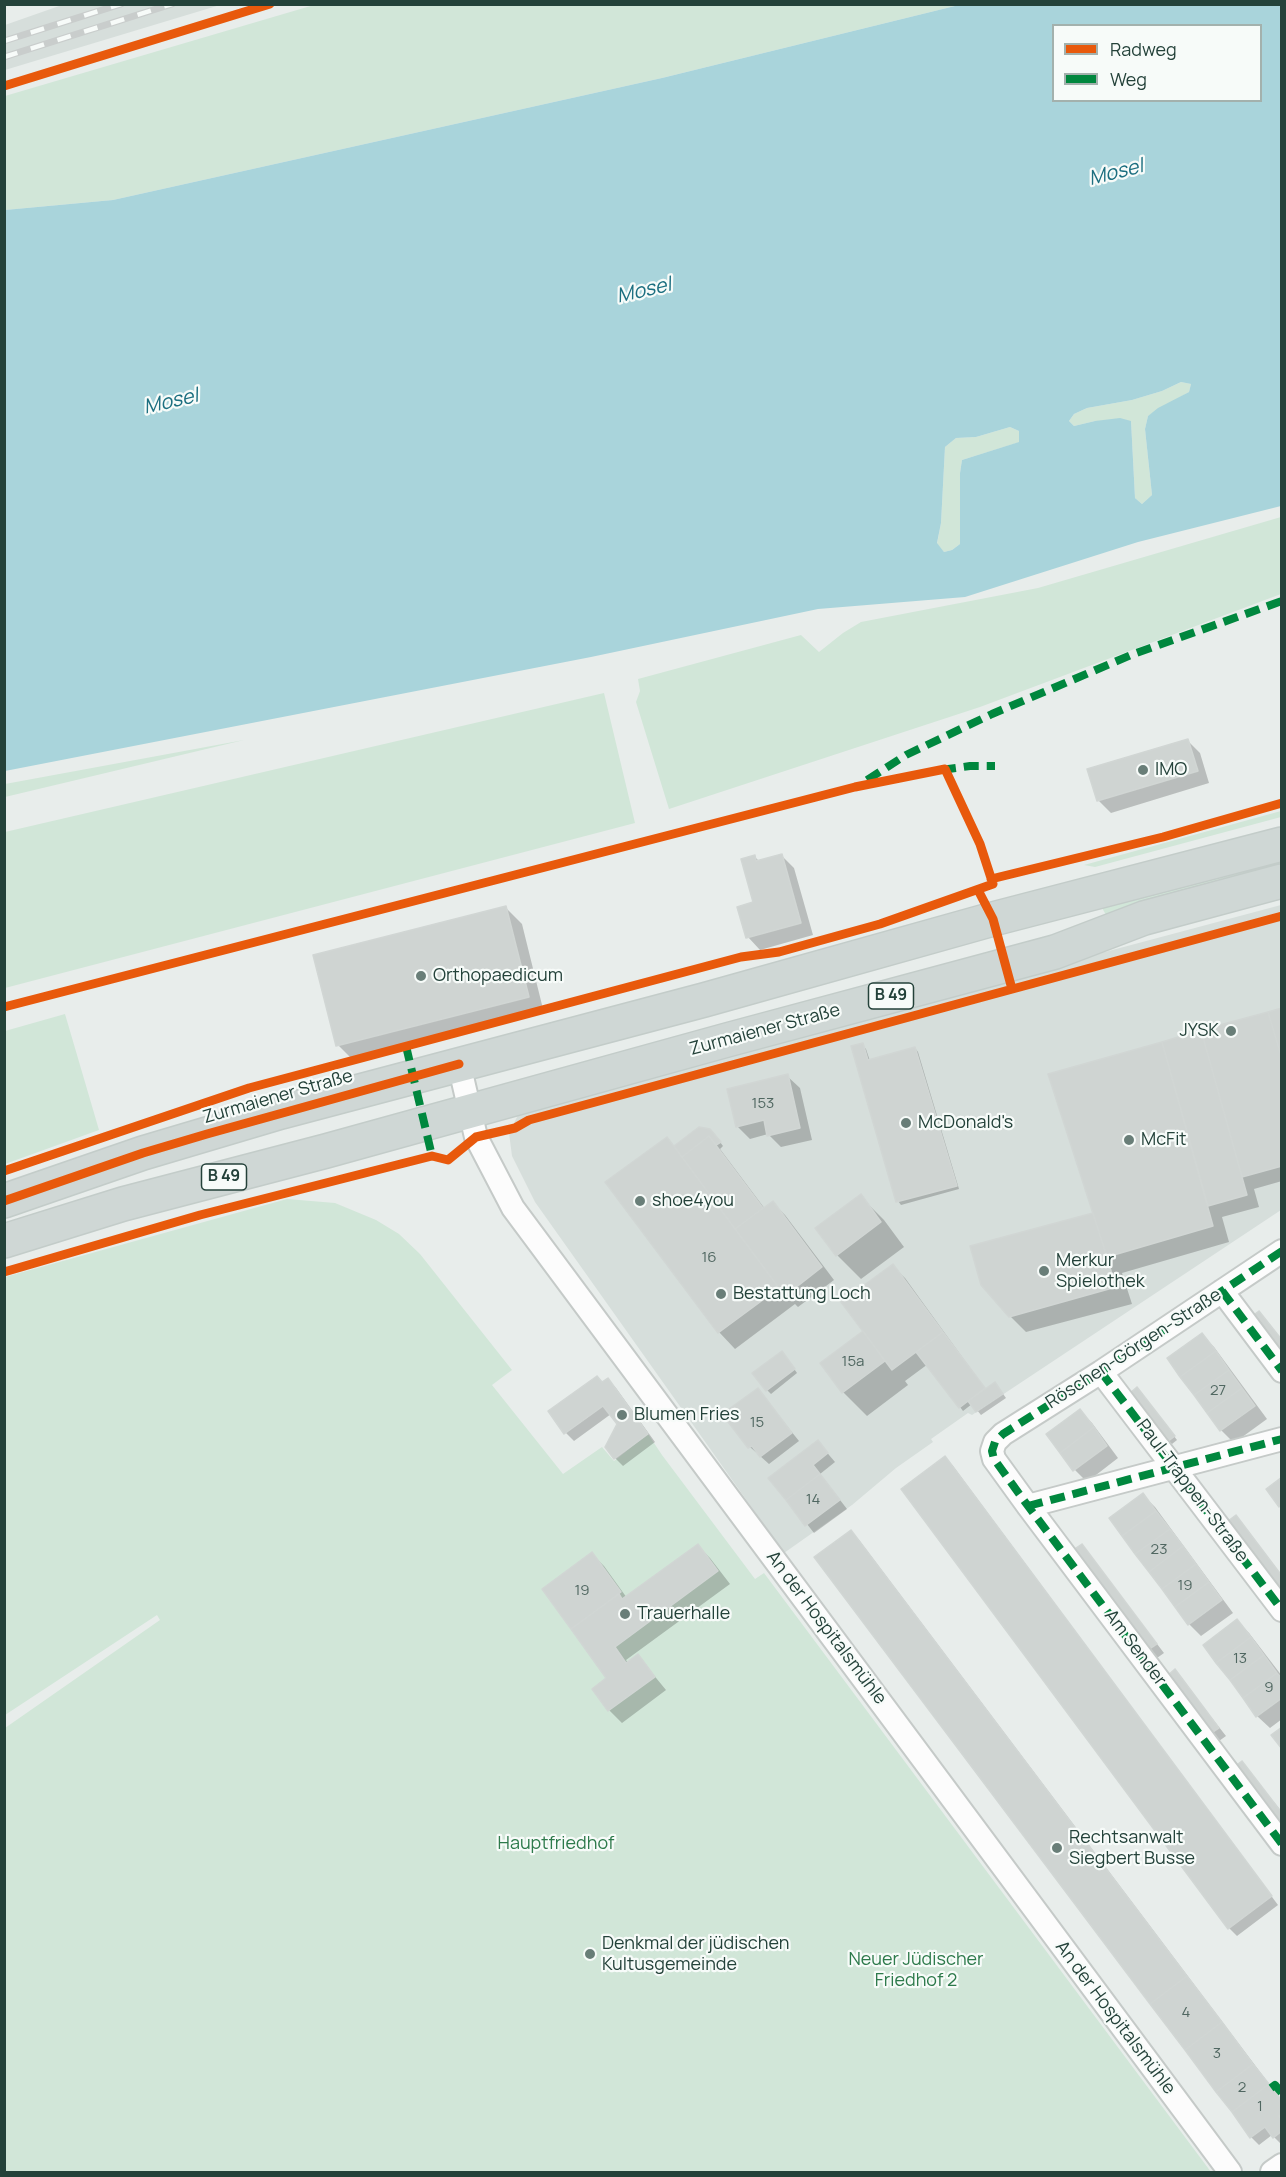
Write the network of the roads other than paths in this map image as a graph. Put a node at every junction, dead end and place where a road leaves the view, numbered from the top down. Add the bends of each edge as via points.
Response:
1 (1281, 844) edge
2 (1281, 881) edge
3 (459, 1064) junction
4 (314, 1103) junction
5 (470, 1111) junction
6 (326, 1151) junction
7 (4, 1201) edge
8 (4, 1241) edge
9 (1281, 1251) edge
10 (1222, 1291) junction
11 (1281, 1371) edge
12 (1101, 1372) junction
13 (1281, 1439) edge
14 (992, 1451) joint
15 (1174, 1466) junction
16 (1028, 1506) junction
17 (1281, 1611) edge
18 (1281, 1844) edge
19 (1281, 2165) edge
20 (1230, 2172) edge
21 (1272, 2172) edge

1 - 3 main road, Zurmaiener Straße
2 - 5 main road, Zurmaiener Straße / B 49 via 1144,918 1055,952
3 - 4 main road, Zurmaiener Straße
3 - 5 street, An der Hospitalsmühle
4 - 6 main road
4 - 7 main road, Zurmaiener Straße via 143,1153
5 - 6 main road, Zurmaiener Straße / B 49
5 - 20 street, An der Hospitalsmühle via 476,1137 513,1209
6 - 8 main road, Zurmaiener Straße / B 49 via 123,1204
9 - 10 street, Röschen-Görgen-Straße
10 - 11 street
10 - 12 street, Röschen-Görgen-Straße
12 - 14 street, Röschen-Görgen-Straße via 1003,1434
12 - 15 street, Paul-Trappen-Straße
13 - 15 street
14 - 16 street, Am Sender
15 - 16 street
15 - 17 street, Paul-Trappen-Straße
16 - 18 street, Am Sender
19 - 21 street

